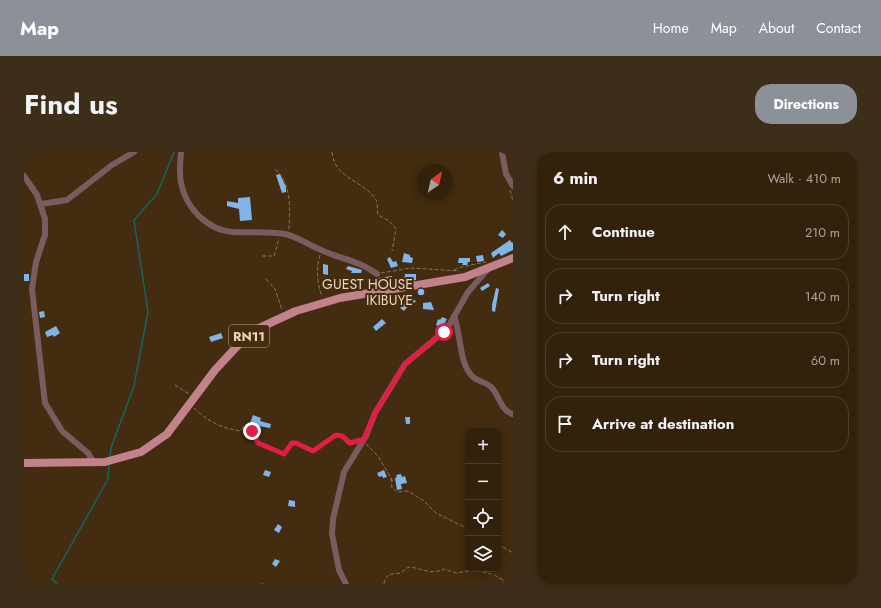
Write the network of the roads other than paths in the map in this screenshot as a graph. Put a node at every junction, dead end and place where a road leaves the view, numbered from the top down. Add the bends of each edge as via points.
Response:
1 (134, 152) edge
2 (181, 152) edge
3 (502, 152) edge
4 (24, 176) edge
5 (513, 186) edge
6 (41, 204) junction
7 (513, 258) edge
8 (489, 265) junction
9 (377, 274) road end
10 (454, 316) junction
11 (513, 414) edge
12 (24, 463) edge
13 (94, 463) junction
14 (346, 584) edge

1 - 6 street via 112,165 67,200
2 - 9 street via 181,184 199,217 213,226 227,231 288,235 368,267
3 - 5 street via 506,174
4 - 6 street
6 - 13 street via 46,230 36,262 32,289 43,394 57,424 89,454
7 - 8 main road, RN11
8 - 10 street via 468,292
8 - 13 main road, RN11 via 465,277 324,302 257,329 215,370 168,434 141,452
10 - 11 street via 468,371 474,378 492,388 507,411
10 - 14 street via 444,332 405,364 375,413 363,441 344,472 332,527 338,564
12 - 13 main road, RN11

